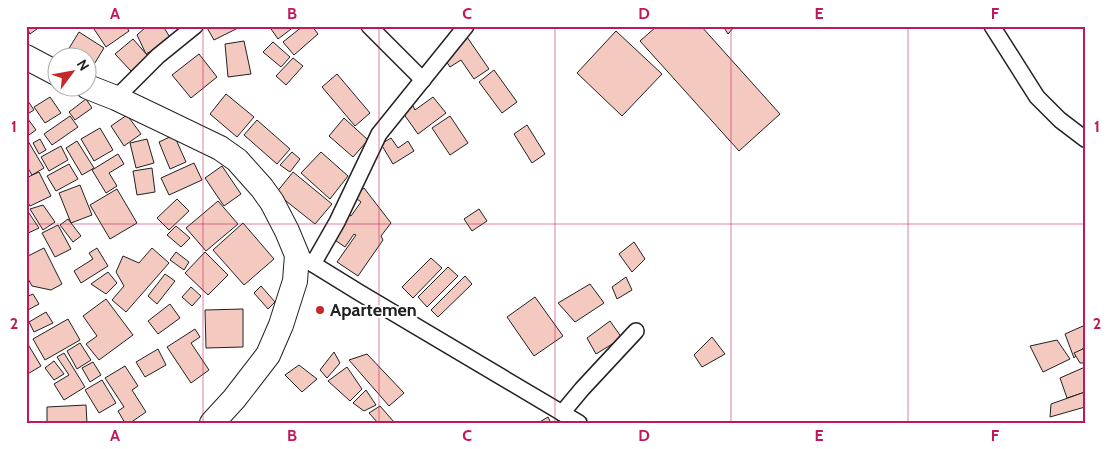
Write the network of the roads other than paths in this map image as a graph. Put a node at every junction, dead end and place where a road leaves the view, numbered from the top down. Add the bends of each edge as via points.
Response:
1 (194, 26) edge
2 (369, 26) edge
3 (466, 26) edge
4 (992, 26) edge
5 (26, 57) edge
6 (48, 69) edge
7 (423, 80) junction
8 (98, 91) edge
9 (116, 98) junction
10 (1085, 139) edge
11 (305, 259) junction
12 (636, 331) dead end
13 (562, 413) junction
14 (212, 423) edge
15 (579, 423) edge

1 - 9 street
2 - 7 street
3 - 7 street
4 - 10 street via 1037,97
5 - 6 main road
7 - 11 street via 379,134 337,222
8 - 9 main road
9 - 11 main road via 220,148 237,160 272,202
11 - 13 street
11 - 14 main road via 268,354
12 - 13 street
13 - 15 street

